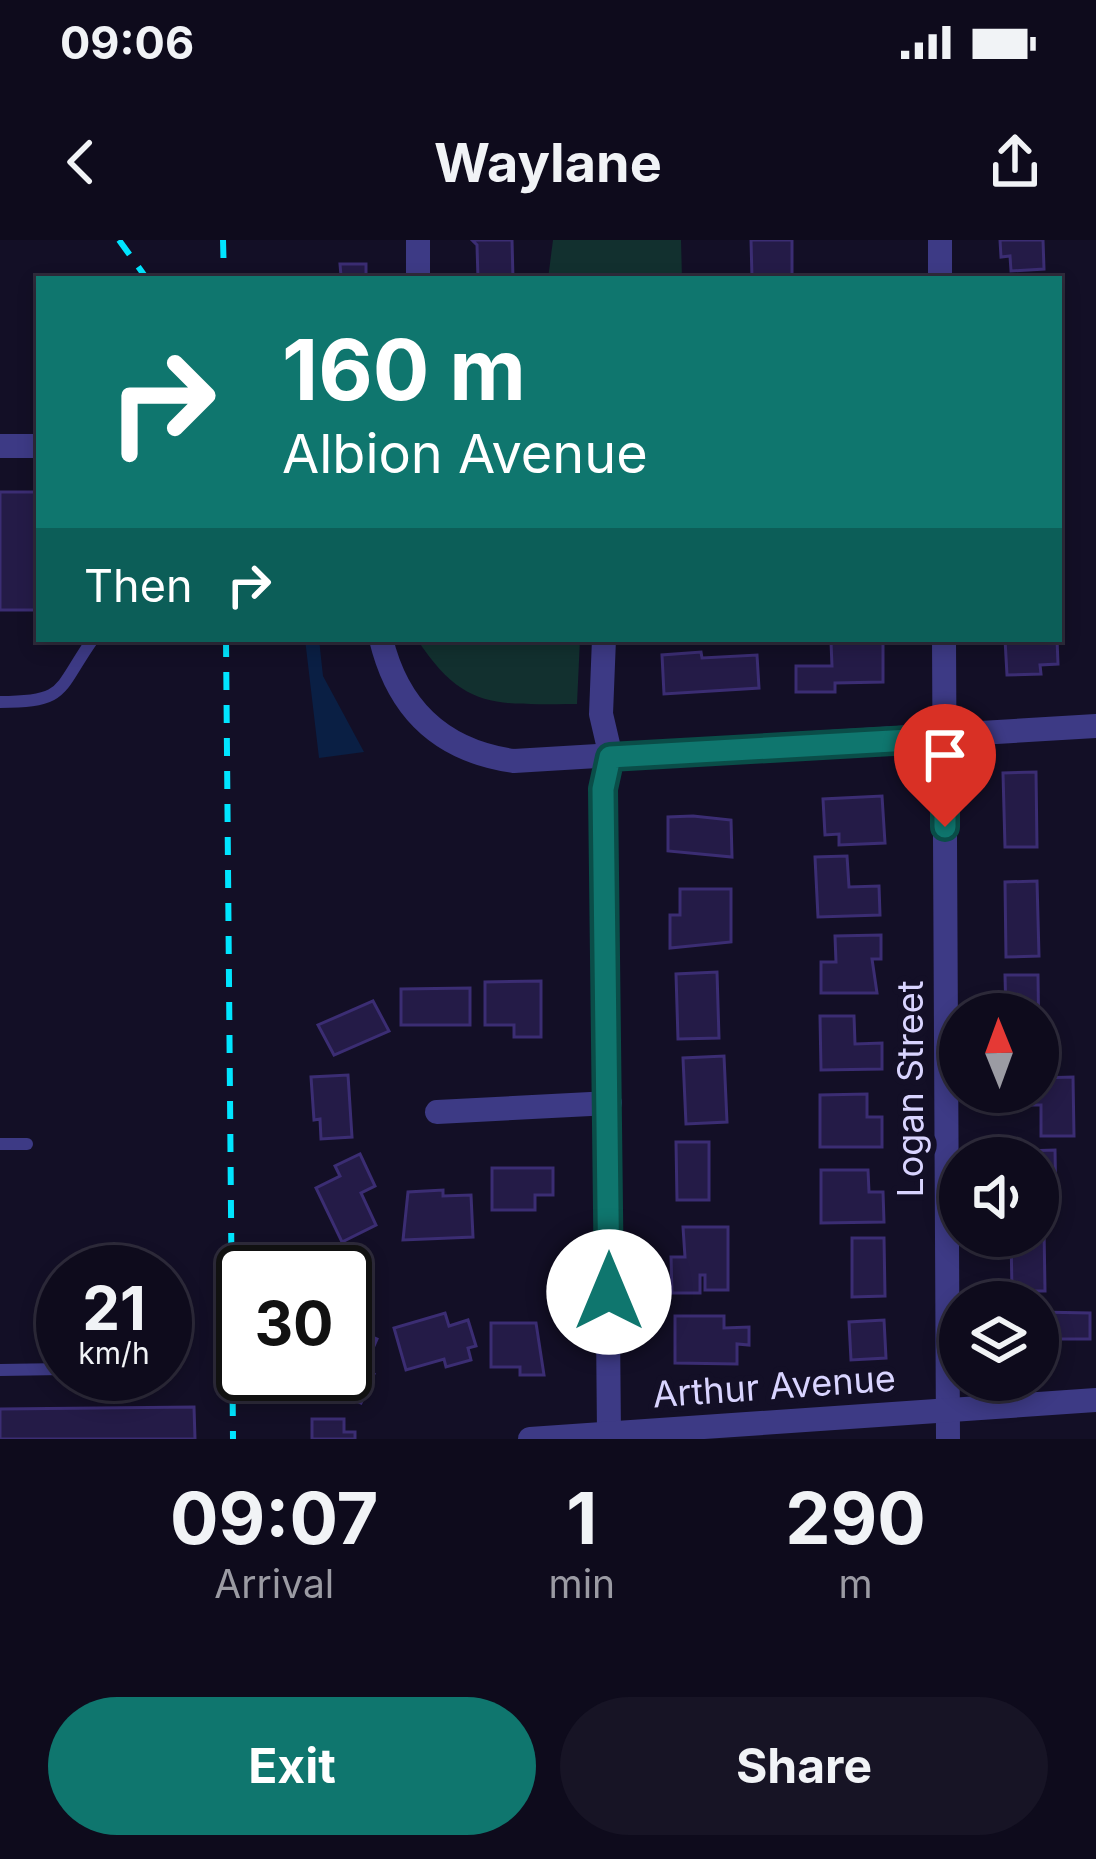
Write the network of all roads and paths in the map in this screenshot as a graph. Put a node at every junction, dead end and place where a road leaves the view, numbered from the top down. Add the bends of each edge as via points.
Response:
1 (418, 240) edge
2 (940, 240) edge
3 (418, 276) edge
4 (940, 276) edge
5 (0, 446) edge
6 (36, 446) edge
7 (90, 642) edge
8 (382, 642) edge
9 (604, 642) edge
10 (944, 642) edge
11 (0, 702) edge
12 (1096, 726) edge
13 (945, 738) junction
14 (610, 757) junction
15 (610, 1103) junction
16 (436, 1112) dead end
17 (0, 1144) edge
18 (27, 1144) dead end
19 (36, 1369) edge
20 (0, 1370) edge
21 (1096, 1400) edge
22 (948, 1411) junction
23 (609, 1434) junction
24 (530, 1439) edge
25 (948, 1439) edge

1 - 3 street
2 - 4 street
5 - 6 street
7 - 11 lane via 44,702
8 - 14 street via 398,689 446,741 490,758
9 - 14 street
10 - 13 street, Logan Street
12 - 13 street
13 - 14 street
13 - 22 street, Logan Street
14 - 15 street via 603,789
15 - 16 street
15 - 23 street
17 - 18 lane
19 - 20 lane
21 - 22 street, Arthur Avenue
22 - 23 street, Arthur Avenue
22 - 25 street, Logan Street
23 - 24 street, Arthur Avenue

